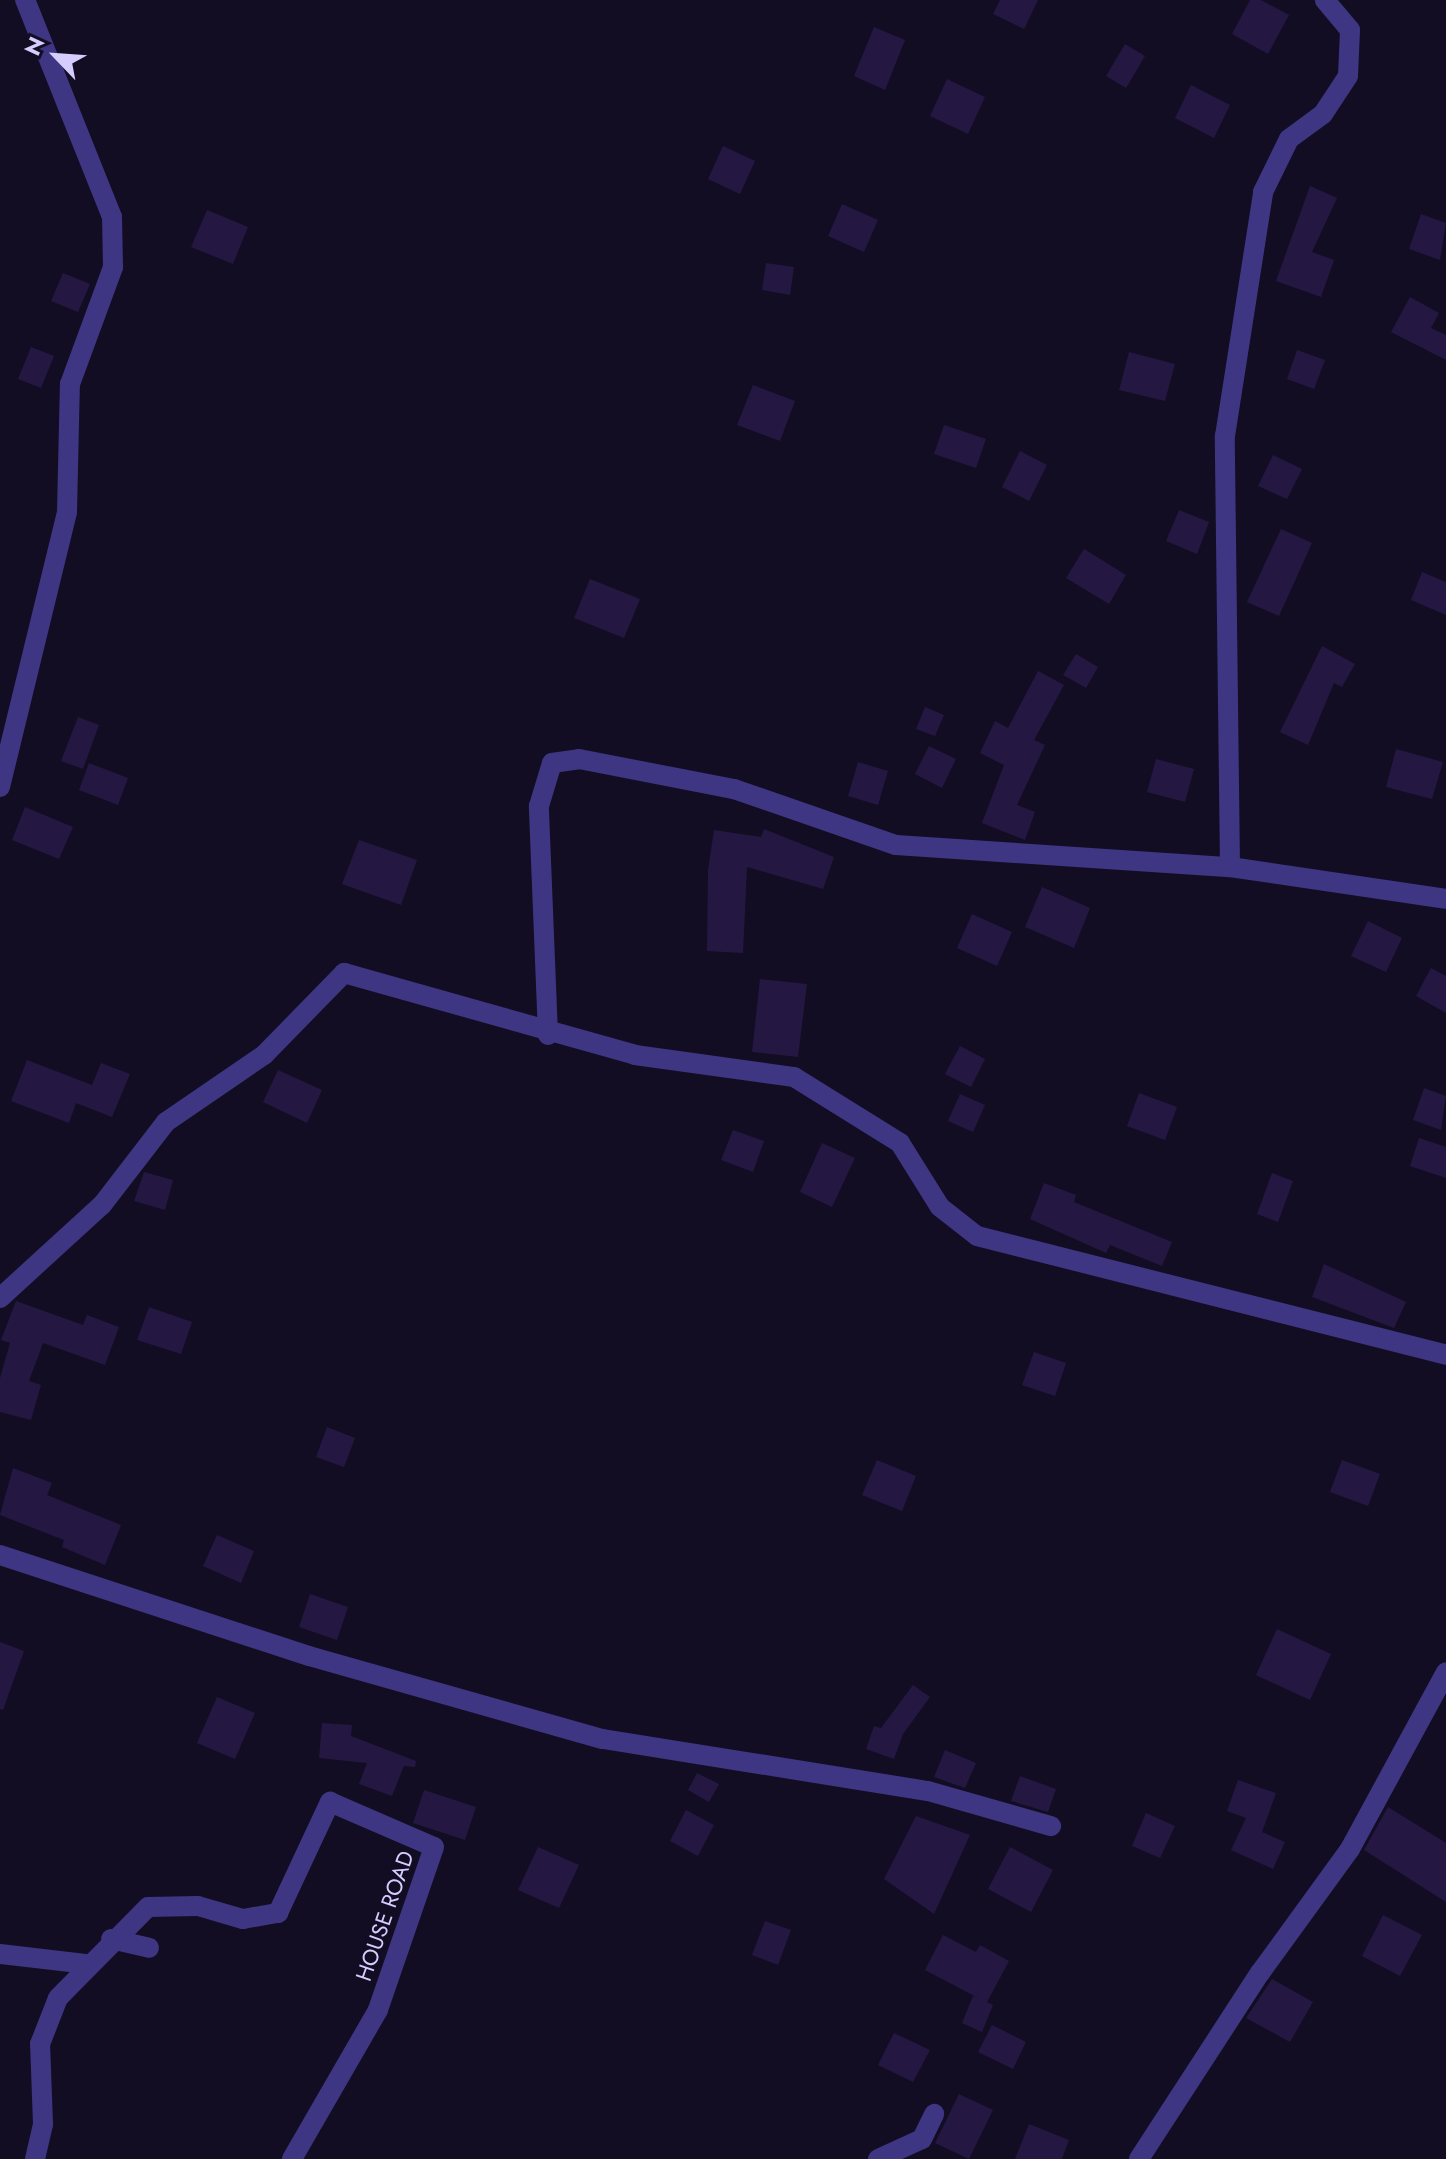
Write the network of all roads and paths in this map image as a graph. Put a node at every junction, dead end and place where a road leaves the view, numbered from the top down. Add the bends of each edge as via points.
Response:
1 (25, 0) edge
2 (1325, 0) edge
3 (0, 787) edge
4 (1230, 867) junction
5 (1446, 899) edge
6 (548, 1035) junction
7 (0, 1298) edge
8 (1446, 1355) edge
9 (0, 1555) edge
10 (1446, 1672) edge
11 (1051, 1826) dead end
12 (111, 1939) junction
13 (149, 1948) dead end
14 (0, 1954) edge
15 (87, 1964) junction
16 (934, 2114) dead end
17 (35, 2159) edge
18 (292, 2159) edge
19 (878, 2159) edge
20 (1139, 2159) edge

1 - 3 street via 112,217 113,267 70,384 67,512
2 - 4 street via 1350,30 1348,76 1323,114 1289,139 1263,192 1225,436
4 - 5 street
4 - 6 street via 896,845 734,789 579,759 552,763 539,806
6 - 7 street via 344,973 264,1055 166,1122 102,1205
6 - 8 street via 635,1055 794,1077 900,1143 940,1207 977,1236
9 - 11 street via 309,1656 603,1739 928,1791
10 - 20 street via 1350,1849 1260,1973
12 - 13 street
12 - 15 street, HOUSE ROAD
12 - 18 street, HOUSE ROAD via 148,1907 198,1906 243,1919 278,1913 330,1802 434,1847 378,2010
14 - 15 street
15 - 17 street, HOUSE ROAD via 58,1998 40,2044 43,2124
16 - 19 street via 922,2139

